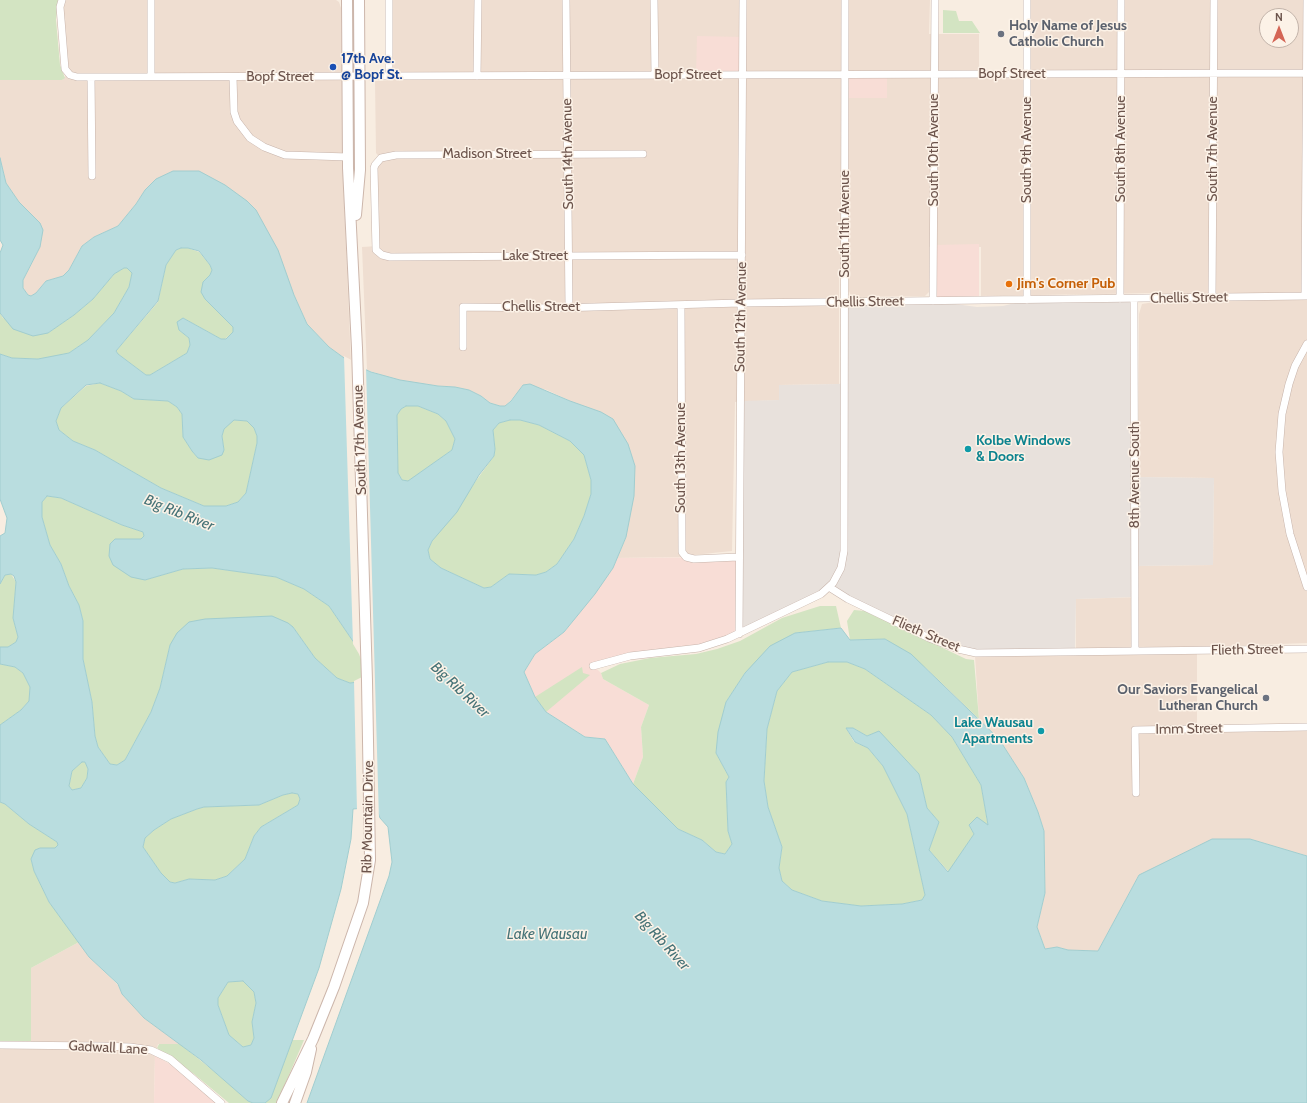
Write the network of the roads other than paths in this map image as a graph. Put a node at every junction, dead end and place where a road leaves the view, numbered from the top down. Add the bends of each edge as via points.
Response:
1 (62, 0) edge
2 (151, 0) edge
3 (347, 0) edge
4 (358, 0) edge
5 (389, 0) edge
6 (478, 0) edge
7 (566, 0) edge
8 (654, 0) edge
9 (743, 0) edge
10 (845, 0) edge
11 (935, 0) edge
12 (1027, 0) edge
13 (1121, 0) edge
14 (1214, 0) edge
15 (1306, 0) edge
16 (1306, 72) edge
17 (1121, 73) junction
18 (1214, 73) junction
19 (743, 74) junction
20 (845, 74) junction
21 (934, 74) junction
22 (1028, 74) junction
23 (567, 75) junction
24 (655, 75) junction
25 (359, 76) junction
26 (389, 76) junction
27 (477, 76) junction
28 (91, 77) junction
29 (151, 77) junction
30 (233, 77) junction
31 (348, 77) junction
32 (568, 154) junction
33 (643, 154) dead end
34 (348, 157) junction
35 (92, 176) dead end
36 (375, 205) joint
37 (353, 245) junction
38 (569, 255) junction
39 (742, 255) junction
40 (1306, 296) edge
41 (1212, 298) junction
42 (1120, 299) junction
43 (1134, 299) junction
44 (1027, 300) junction
45 (933, 301) junction
46 (845, 302) junction
47 (741, 303) junction
48 (681, 305) junction
49 (569, 308) junction
50 (1307, 344) edge
51 (463, 347) dead end
52 (738, 557) junction
53 (829, 587) junction
54 (1307, 587) edge
55 (366, 634) joint
56 (739, 634) junction
57 (1307, 650) edge
58 (1134, 651) junction
59 (593, 666) dead end
60 (1307, 727) edge
61 (1136, 794) dead end
62 (313, 1039) junction
63 (0, 1045) edge
64 (222, 1103) edge
65 (282, 1103) edge
66 (295, 1103) edge

1 - 28 street, Bopf Street via 60,7 65,69 70,75
2 - 29 street
3 - 31 main road, South 17th Avenue
4 - 25 main road, South 17th Avenue
5 - 26 street
6 - 27 street
7 - 23 street, South 14th Avenue
8 - 24 street
9 - 19 street, South 12th Avenue
10 - 20 street, South 11th Avenue
11 - 21 street, South 10th Avenue
12 - 22 street, South 9th Avenue
13 - 17 street, South 8th Avenue
14 - 18 street, South 7th Avenue
15 - 16 street
16 - 18 street, Bopf Street
16 - 40 street
17 - 18 street, Bopf Street
17 - 22 street, Bopf Street
17 - 42 street, South 8th Avenue
18 - 41 street, South 7th Avenue
19 - 20 street, Bopf Street
19 - 24 street, Bopf Street
19 - 39 street, South 12th Avenue
20 - 21 street, Bopf Street
20 - 46 street, South 11th Avenue
21 - 22 street, Bopf Street
21 - 45 street, South 10th Avenue
22 - 44 street, South 9th Avenue
23 - 24 street, Bopf Street
23 - 27 street, Bopf Street
23 - 32 street, South 14th Avenue
25 - 26 street, Bopf Street
25 - 31 street, Bopf Street
25 - 37 main road, South 17th Avenue via 360,176
26 - 27 street, Bopf Street
28 - 29 street, Bopf Street
28 - 35 street
29 - 30 street, Bopf Street
30 - 31 street, Bopf Street
30 - 34 street via 236,121 240,128 258,143 285,155
31 - 34 main road, South 17th Avenue
32 - 33 street, Madison Street
32 - 36 street, Madison Street via 385,156 374,165
32 - 38 street, South 14th Avenue
34 - 37 main road, South 17th Avenue
36 - 38 street, Lake Street via 375,246 377,252 384,256
37 - 55 main road, South 17th Avenue
38 - 39 street, Lake Street
38 - 49 street, South 14th Avenue
39 - 47 street, South 12th Avenue
40 - 41 street, Chellis Street
41 - 43 street, Chellis Street
42 - 43 street, Chellis Street
42 - 44 street, Chellis Street
43 - 58 street, 8th Avenue South
44 - 45 street, Chellis Street
45 - 46 street, Chellis Street
46 - 47 street, Chellis Street
46 - 53 street, South 11th Avenue via 844,551 838,575
47 - 48 street, Chellis Street
47 - 52 street, South 12th Avenue
48 - 49 street, Chellis Street
48 - 52 street, South 13th Avenue via 682,552 686,557 694,559
49 - 51 street, Chellis Street via 463,307
50 - 54 street via 1289,384 1282,414 1279,452 1282,491 1290,534
52 - 56 street, South 12th Avenue
53 - 56 street via 812,599
53 - 58 street, Flieth Street via 848,599 958,650 976,653
55 - 62 main road, Rib Mountain Drive via 369,866 363,903
56 - 59 street via 699,648 630,656
57 - 58 street, Flieth Street
60 - 61 street, Imm Street via 1135,730
62 - 65 main road, Rib Mountain Drive
62 - 66 main road, Rib Mountain Drive via 306,1072
63 - 64 street, Gadwall Lane via 108,1046 151,1050 170,1059

